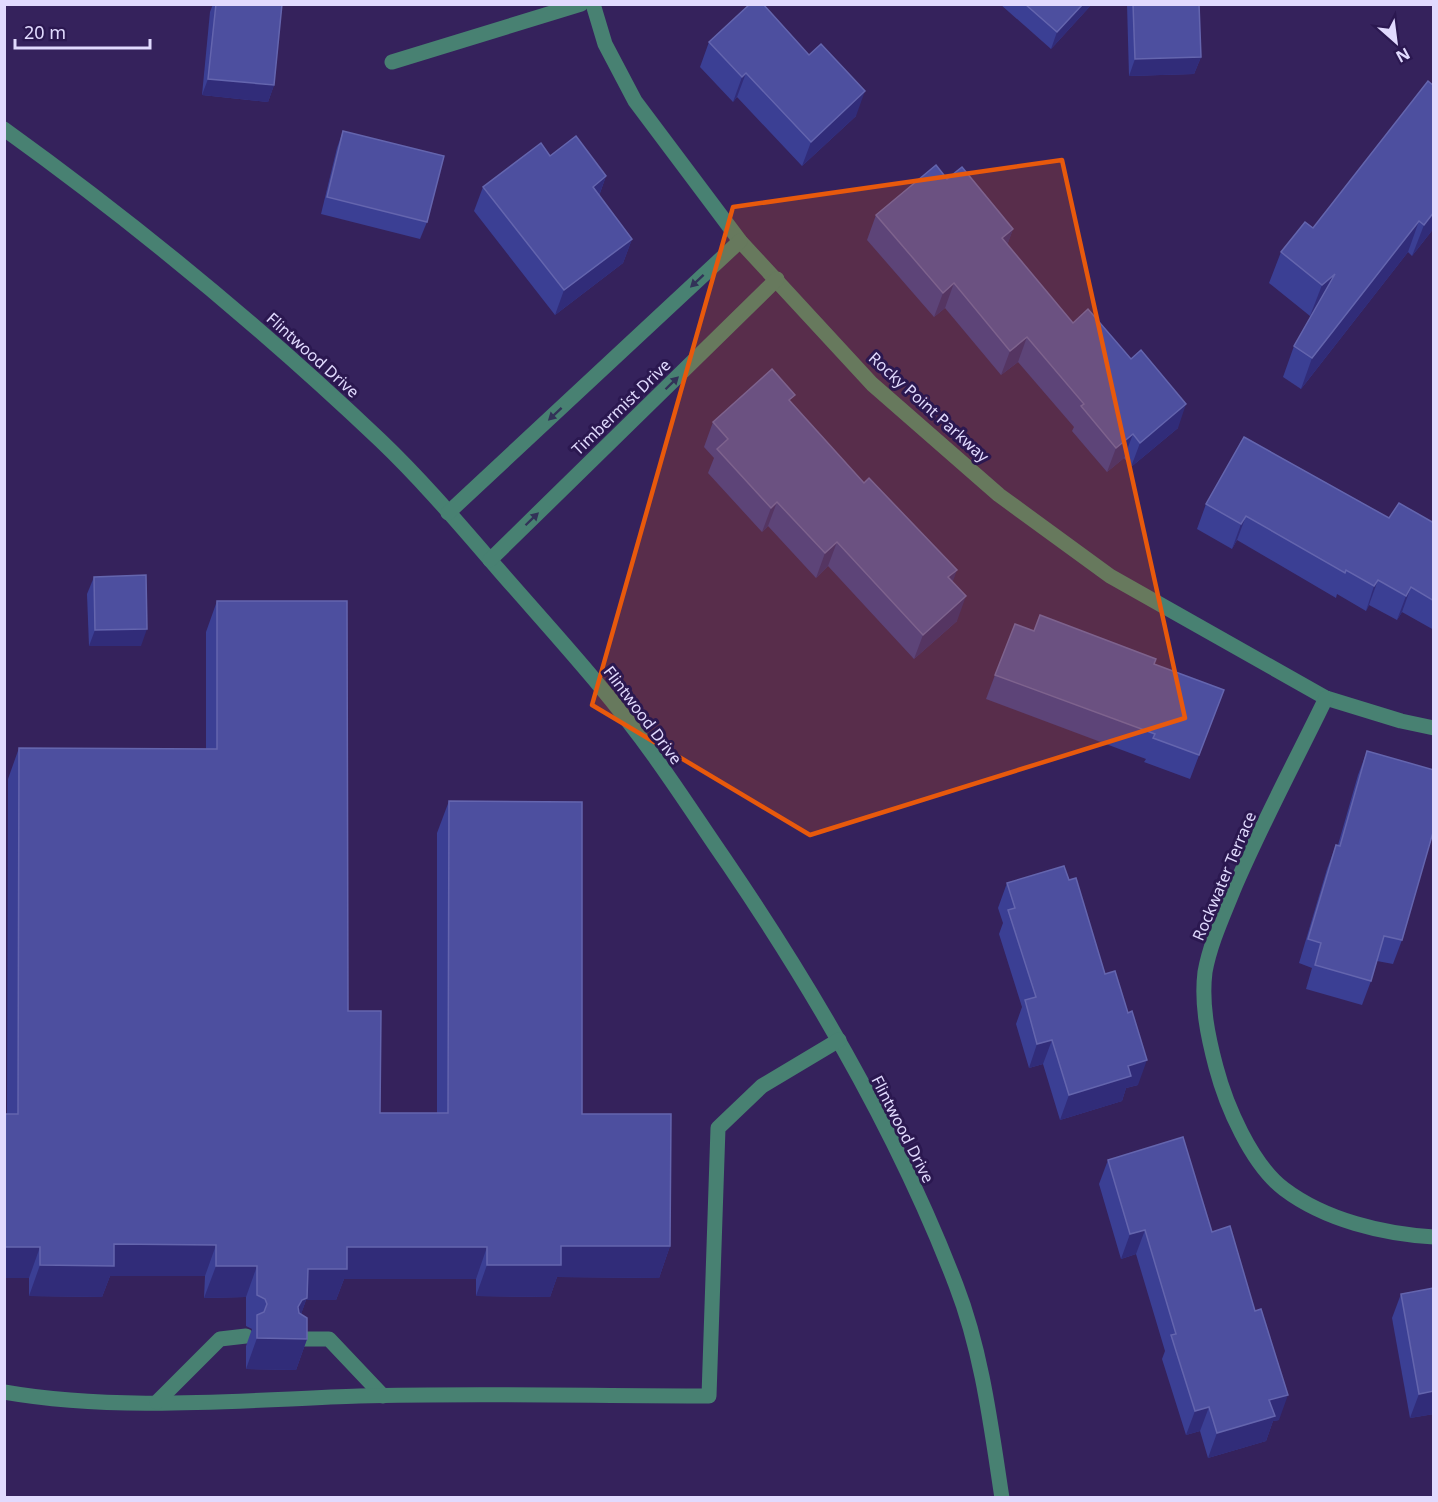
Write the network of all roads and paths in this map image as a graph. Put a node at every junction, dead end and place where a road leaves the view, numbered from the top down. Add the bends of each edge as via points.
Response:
1 (581, 4) edge
2 (593, 4) edge
3 (392, 62) dead end
4 (4, 129) edge
5 (740, 241) junction
6 (777, 279) junction
7 (448, 513) junction
8 (490, 560) junction
9 (1326, 698) junction
10 (1434, 728) edge
11 (839, 1040) junction
12 (1434, 1237) edge
13 (246, 1336) dead end
14 (296, 1339) edge
15 (4, 1392) edge
16 (383, 1395) junction
17 (157, 1402) junction
18 (1002, 1497) edge

1 - 3 street
2 - 5 street, Rocky Point Parkway via 605,44 635,101
4 - 7 street, Flintwood Drive via 241,313 382,442
5 - 6 street, Rocky Point Parkway
5 -> 7 street
8 -> 6 street, Timbermist Drive
6 - 9 street, Rocky Point Parkway via 872,384 999,495 1110,576
7 - 8 street, Flintwood Drive
8 - 11 street, Flintwood Drive via 584,667 653,754 770,927
9 - 10 street, Rocky Point Parkway via 1401,722
9 - 12 street, Rockwater Terrace via 1248,857 1220,924 1205,973 1206,1027 1236,1126 1283,1188 1363,1227
11 - 16 street via 762,1086 718,1128 709,1396
11 - 18 street, Flintwood Drive via 904,1167 957,1287 981,1374
13 - 17 street via 220,1339
14 - 16 street via 329,1339
15 - 17 street via 35,1398
16 - 17 street

